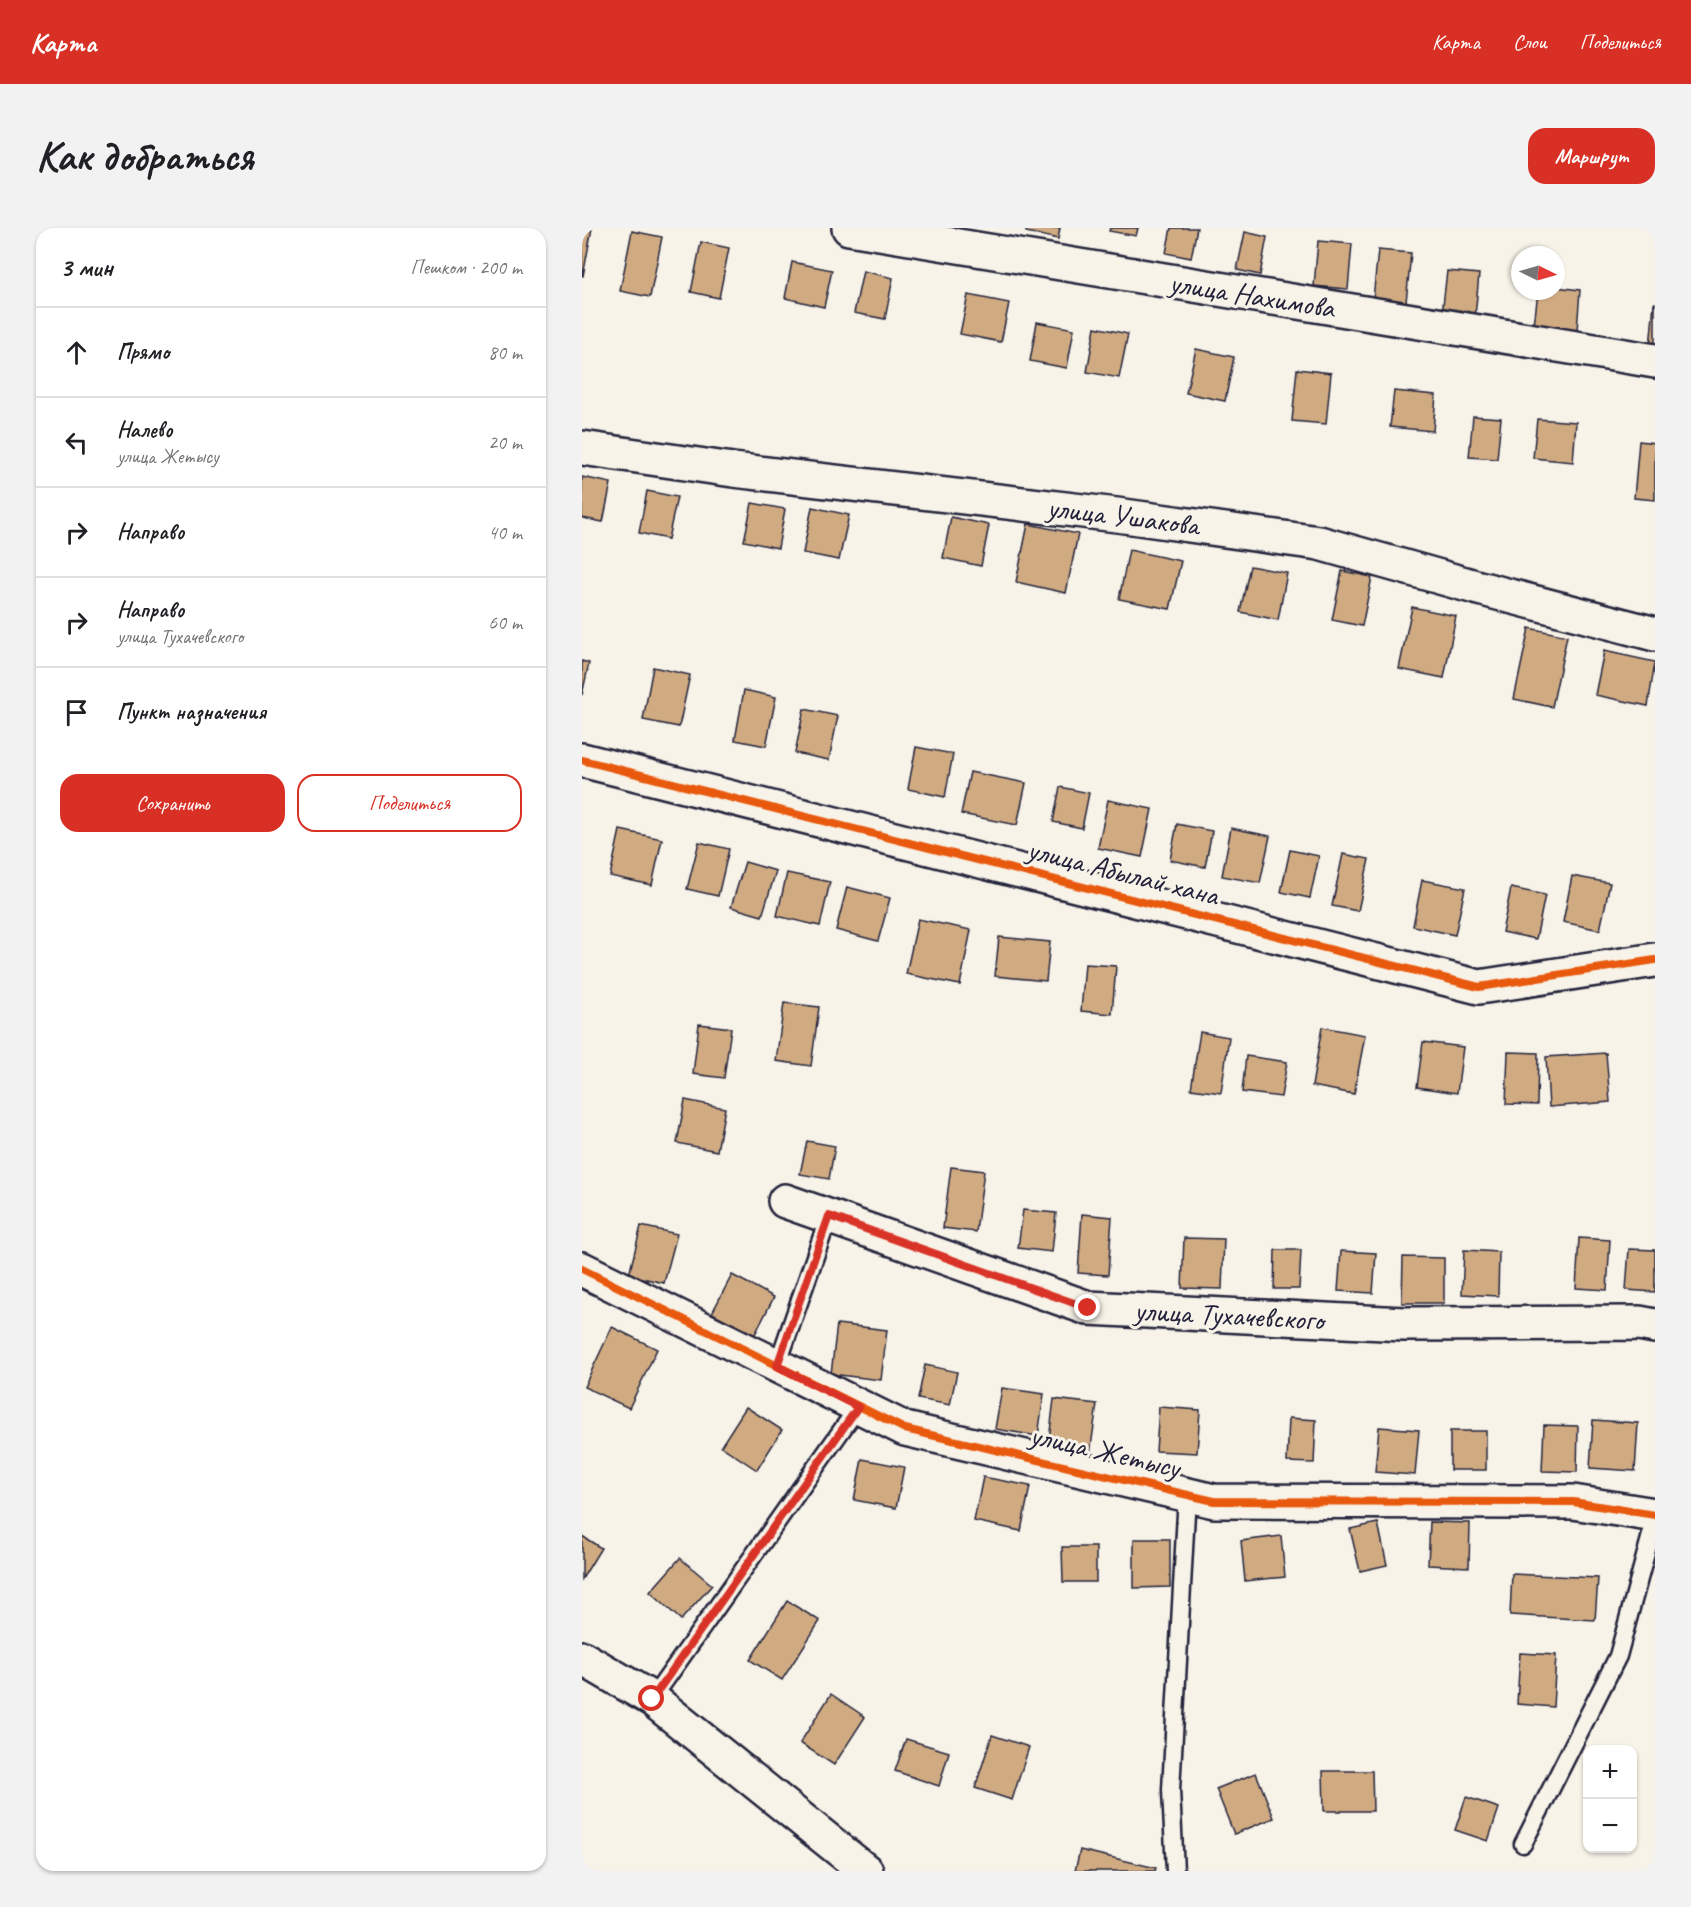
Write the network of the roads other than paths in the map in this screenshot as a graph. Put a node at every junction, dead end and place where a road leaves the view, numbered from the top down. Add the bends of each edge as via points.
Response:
1 (849, 228) edge
2 (1655, 361) edge
3 (582, 448) edge
4 (1655, 634) edge
5 (582, 760) edge
6 (1655, 960) edge
7 (785, 1201) dead end
8 (829, 1216) junction
9 (582, 1269) edge
10 (1655, 1326) edge
11 (777, 1366) junction
12 (858, 1407) junction
13 (1187, 1494) junction
14 (1655, 1515) edge
15 (1655, 1520) edge
16 (582, 1658) edge
17 (652, 1699) junction
18 (1523, 1844) dead end
19 (866, 1871) edge
20 (1175, 1871) edge

1 - 2 street, улица Нахимова
3 - 4 street, улица Ушакова via 1319,543
5 - 6 street, улица Абылай хана via 1479,987
7 - 8 street, улица Тухачевского
8 - 10 street, улица Тухачевского via 1088,1308 1404,1324
8 - 11 lane
9 - 11 street, улица Жетысу
11 - 12 street, улица Жетысу
12 - 13 street, улица Жетысу via 904,1429
12 - 17 lane
13 - 14 street, улица Жетысу via 1214,1501 1573,1502
13 - 20 lane via 1172,1790
15 - 18 lane via 1618,1656
16 - 17 street
17 - 19 street

